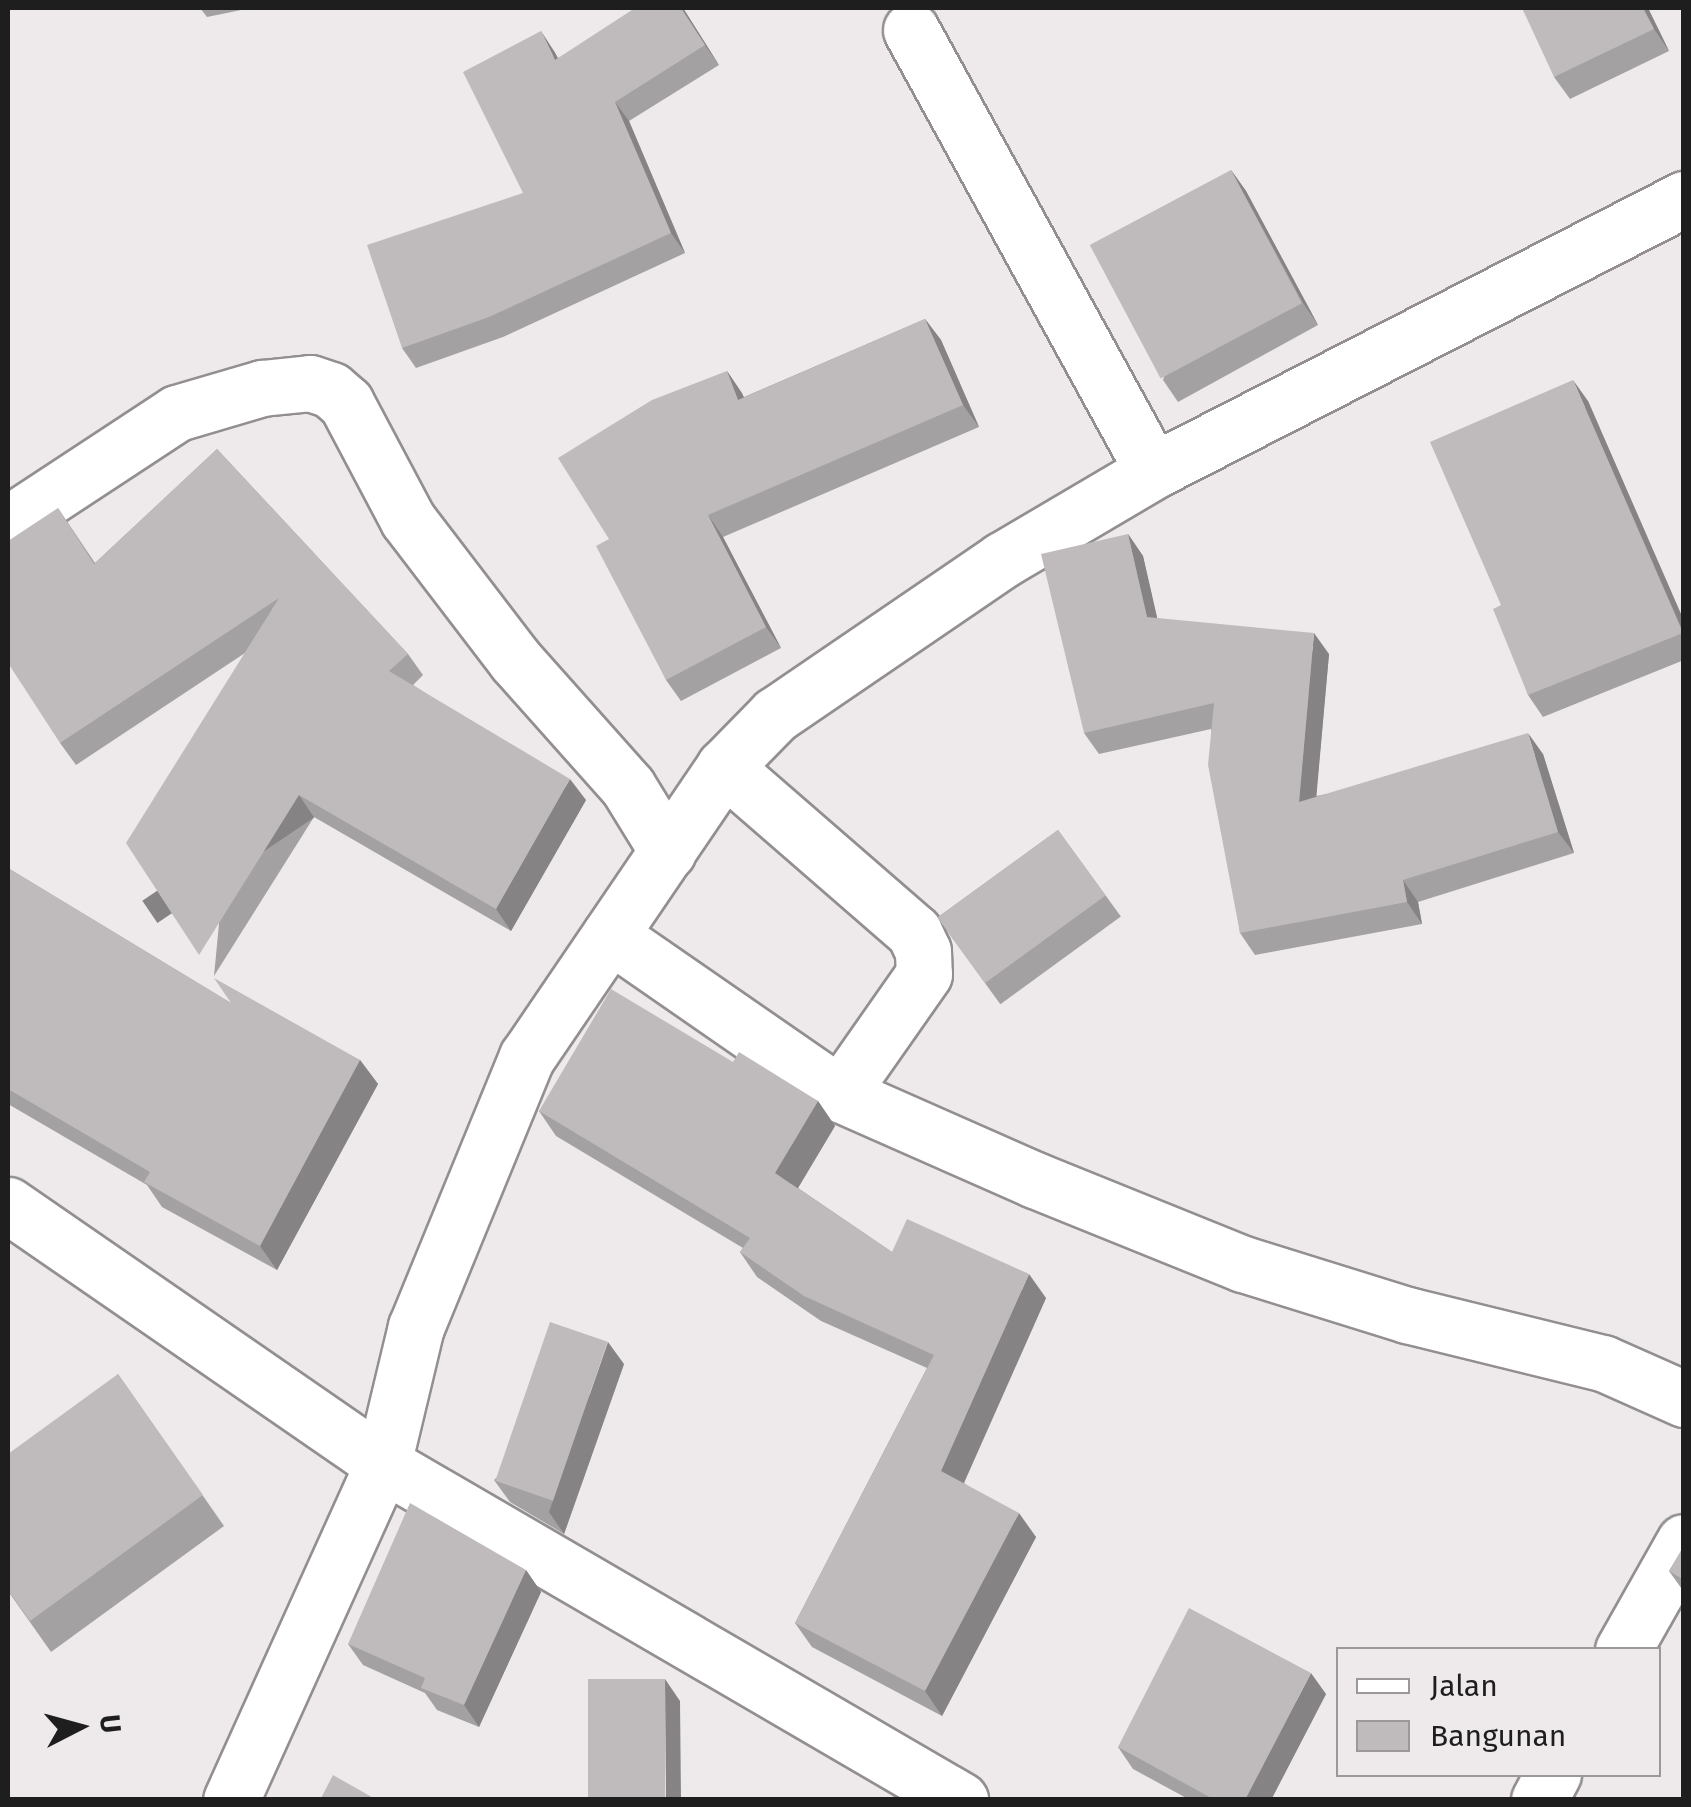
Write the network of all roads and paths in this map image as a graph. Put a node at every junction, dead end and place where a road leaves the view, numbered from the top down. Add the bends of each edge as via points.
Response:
1 (910, 30) dead end
2 (1684, 199) edge
3 (1152, 471) junction
4 (8, 524) edge
5 (724, 767) junction
6 (668, 852) junction
7 (610, 935) junction
8 (840, 1094) junction
9 (8, 1205) edge
10 (1684, 1398) edge
11 (383, 1464) junction
12 (1684, 1542) edge
13 (1625, 1647) edge
14 (1551, 1777) edge
15 (231, 1800) edge
16 (960, 1800) edge
17 (1539, 1800) edge

1 - 3 street
2 - 3 street
3 - 5 street via 1002,560 791,704
4 - 6 street via 177,413 262,388 310,383 331,390 346,403 408,520 516,660 628,787
5 - 6 street
5 - 8 street via 914,932 923,951 924,974
6 - 7 street
7 - 8 street
7 - 11 street via 527,1056 416,1327
8 - 10 street via 1242,1264 1406,1315 1603,1364
9 - 11 street
11 - 15 street
11 - 16 street
12 - 13 street
14 - 17 street

